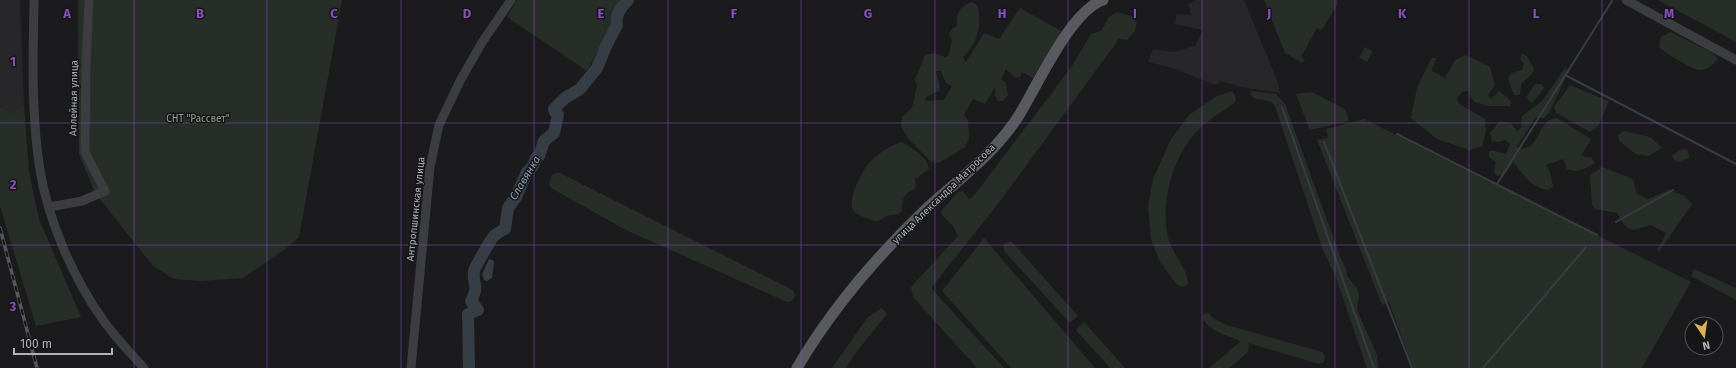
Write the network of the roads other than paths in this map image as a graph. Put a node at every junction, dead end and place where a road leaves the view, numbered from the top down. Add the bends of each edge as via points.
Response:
1 (34, 0) edge
2 (89, 0) edge
3 (511, 0) edge
4 (1102, 0) edge
5 (1626, 0) edge
6 (1736, 60) edge
7 (49, 207) junction
8 (144, 368) edge
9 (411, 368) edge
10 (797, 368) edge

1 - 7 street via 36,135 40,170
2 - 7 street, Аллейная улица via 85,152 105,191 82,201
3 - 9 street, Антропшинская улица via 461,79 439,125 430,167
4 - 10 main road, улица Александра Матросова via 1091,6 1071,27 1017,119 994,148 885,250 852,288 811,344
5 - 6 street
7 - 8 street via 71,264 88,297 103,320

